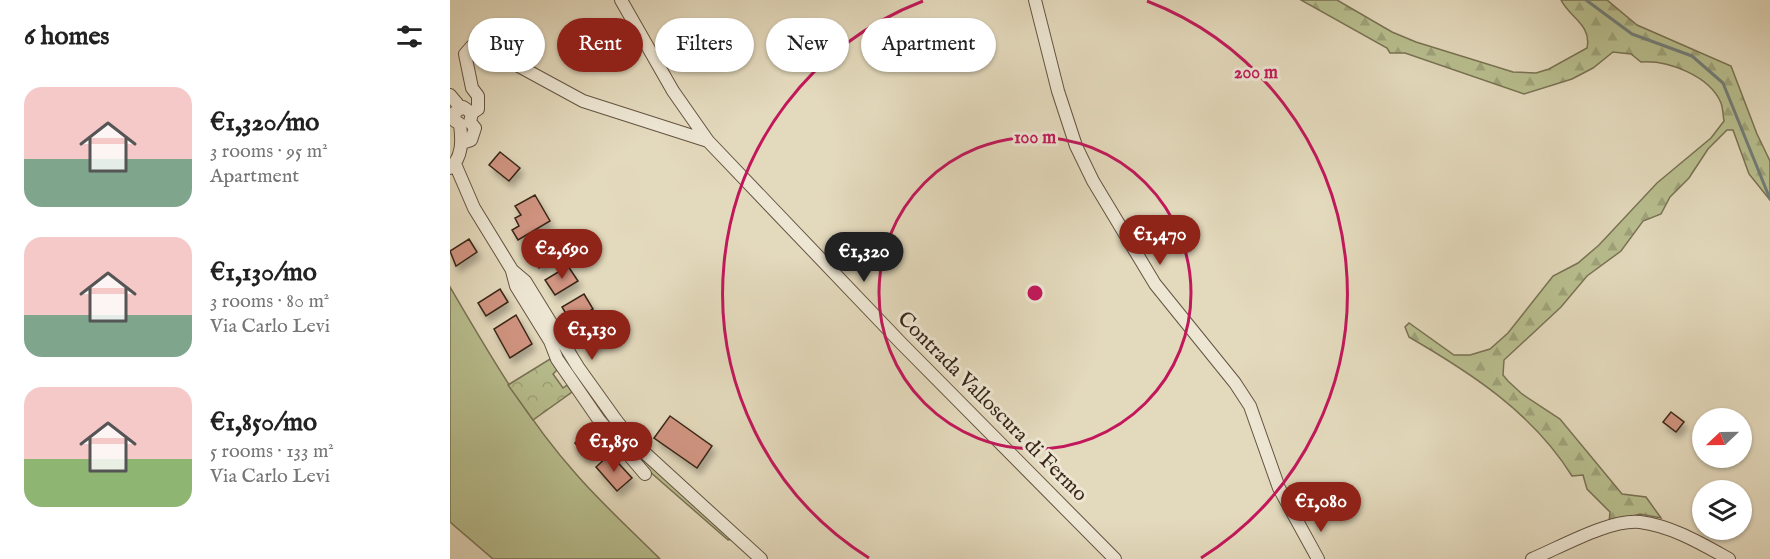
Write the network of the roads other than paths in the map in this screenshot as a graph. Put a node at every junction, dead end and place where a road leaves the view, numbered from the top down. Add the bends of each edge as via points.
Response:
1 (621, 0) edge
2 (1035, 0) edge
3 (450, 95) edge
4 (461, 114) edge
5 (708, 141) junction
6 (453, 166) edge
7 (512, 270) junction
8 (645, 474) dead end
9 (761, 559) edge
10 (1115, 559) edge
11 (1318, 559) edge
12 (1532, 559) edge
13 (1729, 559) edge

1 - 5 street, Contrada Valloscura di Fermo via 673,91
2 - 11 street via 1058,91 1093,181 1155,284 1250,406 1280,488
3 - 4 street
4 - 5 street via 472,88 465,54 472,46 480,45 583,101
4 - 6 street via 462,143
5 - 10 street, Contrada Valloscura di Fermo via 900,343
6 - 7 street
7 - 8 street via 516,286 557,359 599,420
7 - 9 street via 525,281 578,367 635,444
12 - 13 street via 1606,528 1639,522 1667,528

